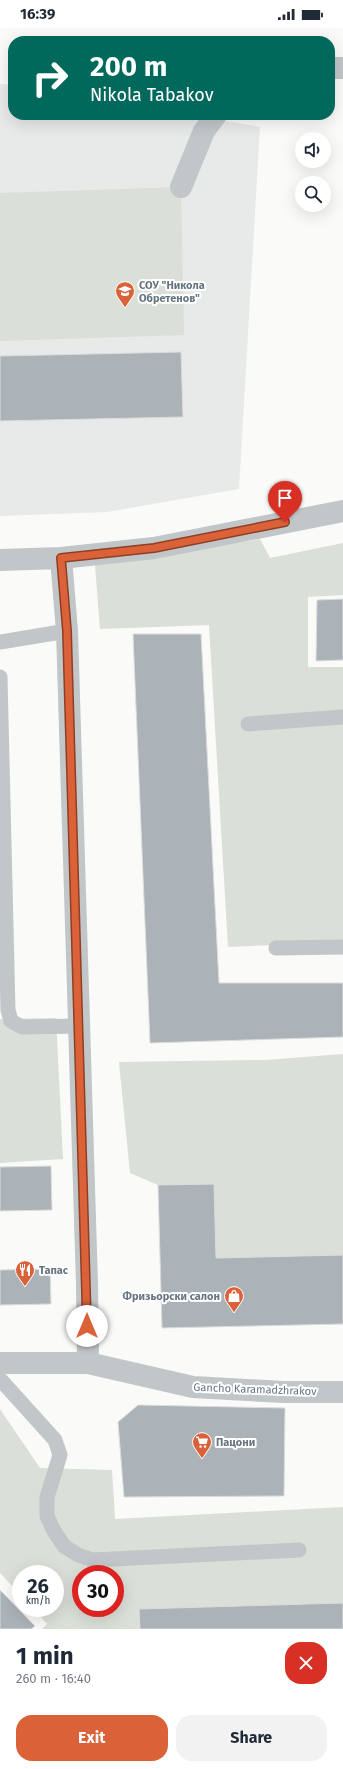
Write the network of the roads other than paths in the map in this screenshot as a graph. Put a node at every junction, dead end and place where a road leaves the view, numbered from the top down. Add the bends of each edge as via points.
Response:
1 (212, 120) edge
2 (181, 187) dead end
3 (343, 511) edge
4 (61, 558) junction
5 (0, 560) edge
6 (67, 631) junction
7 (0, 642) edge
8 (0, 677) edge
9 (343, 717) edge
10 (248, 724) dead end
11 (343, 947) edge
12 (276, 948) dead end
13 (78, 1026) junction
14 (0, 1363) edge
15 (88, 1363) junction
16 (0, 1379) edge
17 (343, 1392) edge
18 (299, 1550) dead end

1 - 2 street via 204,131
3 - 4 street via 154,548
4 - 5 street
4 - 6 street
6 - 7 lane
6 - 13 street
8 - 13 lane via 8,1010 11,1021 22,1027
9 - 10 lane
11 - 12 lane
13 - 15 street
14 - 15 street, Gancho Karamadzhrakov
15 - 17 street, Gancho Karamadzhrakov via 194,1387
16 - 18 lane via 55,1440 60,1455 47,1497 47,1516 64,1546 78,1555 93,1560

